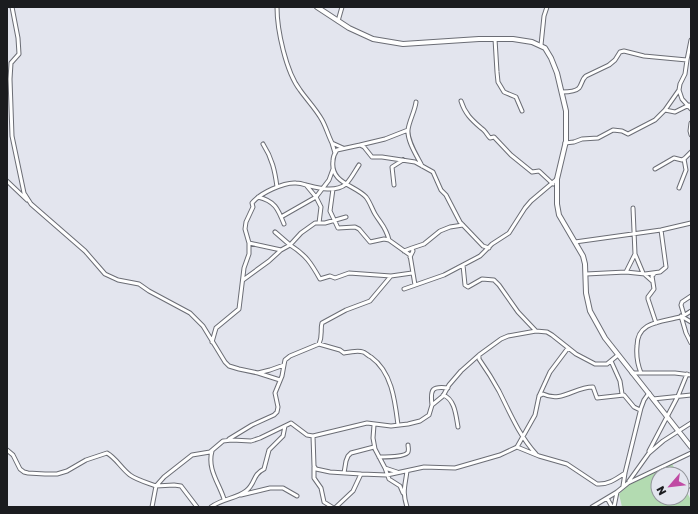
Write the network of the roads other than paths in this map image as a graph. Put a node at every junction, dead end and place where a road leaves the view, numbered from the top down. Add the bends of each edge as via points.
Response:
1 (12, 7) edge
2 (277, 7) edge
3 (317, 7) edge
4 (342, 7) edge
5 (547, 7) edge
6 (338, 21) junction
7 (495, 39) junction
8 (691, 40) edge
9 (541, 45) junction
10 (687, 60) junction
11 (679, 90) junction
12 (562, 92) junction
13 (461, 101) dead end
14 (416, 102) dead end
15 (689, 105) junction
16 (691, 109) edge
17 (665, 110) junction
18 (522, 111) dead end
19 (691, 123) edge
20 (408, 130) junction
21 (691, 135) edge
22 (332, 143) junction
23 (565, 143) junction
24 (263, 144) dead end
25 (360, 145) junction
26 (343, 148) junction
27 (691, 152) edge
28 (335, 154) junction
29 (684, 159) junction
30 (403, 160) junction
31 (359, 165) dead end
32 (422, 166) junction
33 (333, 168) junction
34 (655, 169) dead end
35 (557, 179) junction
36 (7, 181) edge
37 (552, 183) junction
38 (346, 184) junction
39 (306, 185) junction
40 (394, 185) dead end
41 (557, 185) junction
42 (277, 187) junction
43 (679, 188) dead end
44 (322, 189) junction
45 (333, 189) junction
46 (316, 197) junction
47 (258, 198) junction
48 (31, 204) junction
49 (633, 208) dead end
50 (281, 216) junction
51 (346, 217) dead end
52 (334, 221) junction
53 (319, 223) junction
54 (691, 223) edge
55 (284, 224) dead end
56 (463, 225) junction
57 (661, 230) junction
58 (275, 232) dead end
59 (634, 234) junction
60 (389, 240) junction
61 (575, 242) junction
62 (248, 243) junction
63 (290, 245) junction
64 (412, 248) junction
65 (489, 248) junction
66 (281, 250) junction
67 (404, 251) junction
68 (635, 254) junction
69 (410, 257) junction
70 (462, 265) junction
71 (626, 272) junction
72 (655, 272) junction
73 (412, 273) junction
74 (642, 273) junction
75 (586, 274) junction
76 (391, 276) junction
77 (243, 280) junction
78 (652, 281) junction
79 (414, 285) junction
80 (404, 289) dead end
81 (691, 296) edge
82 (691, 311) edge
83 (683, 316) junction
84 (691, 322) edge
85 (656, 323) junction
86 (536, 331) junction
87 (212, 342) junction
88 (691, 343) edge
89 (319, 344) junction
90 (568, 348) junction
91 (480, 355) junction
92 (618, 355) junction
93 (611, 361) junction
94 (284, 365) junction
95 (258, 373) junction
96 (632, 373) junction
97 (641, 373) junction
98 (687, 374) junction
99 (691, 375) edge
100 (280, 380) junction
101 (448, 388) junction
102 (649, 393) junction
103 (622, 394) junction
104 (443, 395) junction
105 (691, 395) edge
106 (539, 396) junction
107 (678, 396) junction
108 (653, 399) junction
109 (432, 405) junction
110 (640, 410) junction
111 (667, 416) junction
112 (691, 423) edge
113 (374, 425) junction
114 (398, 425) junction
115 (285, 426) junction
116 (458, 427) dead end
117 (679, 431) junction
118 (313, 436) junction
119 (523, 437) junction
120 (228, 440) junction
121 (408, 445) dead end
122 (374, 447) junction
123 (517, 447) junction
124 (691, 447) edge
125 (7, 450) edge
126 (212, 451) junction
127 (648, 453) junction
128 (691, 453) edge
129 (537, 455) junction
130 (380, 457) junction
131 (314, 466) junction
132 (385, 468) junction
133 (407, 471) junction
134 (344, 473) junction
135 (398, 473) junction
136 (625, 473) junction
137 (361, 474) junction
138 (388, 475) junction
139 (628, 483) junction
140 (156, 486) junction
141 (623, 486) junction
142 (617, 492) junction
143 (404, 493) junction
144 (237, 496) junction
145 (297, 496) dead end
146 (607, 498) junction
147 (224, 499) junction
148 (152, 507) edge
149 (197, 507) edge
150 (211, 507) edge
151 (332, 507) edge
152 (336, 507) edge
153 (407, 507) edge
154 (592, 507) edge
155 (613, 507) edge

1 - 48 street via 19,54 11,63 12,136 24,193
2 - 22 street via 281,40 293,78 322,119
3 - 6 street
4 - 6 street
5 - 9 street
6 - 7 street via 373,39 403,44
7 - 9 street via 513,39
7 - 18 street via 498,82 504,92 516,97
8 - 10 street
9 - 12 street via 551,58
10 - 11 street
10 - 12 street via 620,52 609,65 586,76 579,87
11 - 15 street
11 - 17 street
12 - 23 street via 566,111
13 - 37 street via 469,118 490,138 494,137 532,172 539,171
14 - 20 street
15 - 16 street
15 - 17 street via 675,112
17 - 23 street via 655,120 628,134 613,130 598,138
19 - 21 street
20 - 25 street
20 - 32 street
22 - 26 street
22 - 28 street
23 - 35 street
24 - 42 street via 274,165
25 - 26 street
25 - 30 street via 372,157
26 - 28 street
27 - 29 street
28 - 33 street
29 - 34 street via 674,158
29 - 43 street via 686,170
30 - 32 street
30 - 40 street via 392,167
31 - 38 street
32 - 56 street via 434,172 441,190
33 - 38 street via 334,174
33 - 44 street via 329,180
35 - 37 street
35 - 41 street
36 - 48 street
37 - 41 street
37 - 65 street via 531,201 509,233
38 - 45 street
38 - 60 street via 367,198 388,232
39 - 42 street via 295,183
39 - 44 street
39 - 46 street
41 - 61 street via 559,215
42 - 47 street
44 - 45 street
44 - 46 street
45 - 52 street via 330,212
46 - 50 street
46 - 53 street via 321,207
47 - 50 street via 275,205
47 - 62 street via 252,203 253,207 246,222
48 - 87 street via 85,251 105,274 118,280 139,284 190,313 203,326
49 - 59 street
50 - 55 street
51 - 52 street
52 - 53 street
52 - 60 street via 338,228 359,229 370,242
53 - 63 street via 315,222
54 - 57 street
56 - 64 street via 440,231 424,244
56 - 65 street via 483,246
57 - 59 street
57 - 72 street via 666,267 660,272
58 - 63 street
59 - 61 street
59 - 68 street
60 - 67 street
61 - 75 street via 583,256
62 - 66 street
62 - 77 street via 249,254
63 - 66 street
63 - 76 street via 310,261 320,279 330,276 335,278 349,273
64 - 67 street
64 - 69 street
65 - 70 street
66 - 77 street
67 - 69 street
68 - 71 street
68 - 74 street
69 - 73 street
70 - 79 street via 444,275
70 - 86 street via 465,285 471,286 482,279 494,280
71 - 74 street
71 - 75 street
72 - 74 street
72 - 78 street
73 - 76 street
73 - 79 street
74 - 78 street
75 - 92 street via 586,293 590,311
76 - 89 street via 370,301 322,323
77 - 87 street via 239,309 216,328
78 - 85 street via 654,289 648,299
79 - 80 street
81 - 83 street via 682,302
82 - 83 street
83 - 84 street
83 - 85 street
83 - 88 street
85 - 97 street via 640,331 637,340 636,360
86 - 90 street via 547,332
86 - 91 street via 508,336
87 - 95 street via 229,366
89 - 94 street via 290,356
89 - 114 street via 344,353 363,352 377,361 387,376
90 - 93 street via 595,364 603,365
90 - 106 street via 550,372
91 - 101 street via 461,371
91 - 119 street
92 - 93 street
92 - 96 street
93 - 103 street via 620,381
94 - 95 street
94 - 100 street
95 - 100 street
96 - 97 street
96 - 102 street
97 - 98 street
98 - 99 street
98 - 107 street
100 - 120 street via 275,393 277,412
101 - 104 street
101 - 109 street via 438,387 432,391
102 - 108 street
102 - 110 street
103 - 106 street via 597,398 594,387 588,387 553,398 543,394
103 - 110 street
104 - 109 street
104 - 116 street via 450,398
105 - 107 street
106 - 119 street via 535,416
107 - 108 street
107 - 111 street
108 - 111 street
109 - 114 street via 429,415 425,418
110 - 136 street
111 - 117 street
111 - 127 street
112 - 117 street
113 - 114 street
113 - 118 street via 366,423 348,426
113 - 122 street
115 - 118 street via 291,424
115 - 120 street via 251,441
115 - 144 street via 282,436 269,450 264,469 258,472 251,487
117 - 124 street
117 - 127 street
118 - 131 street
119 - 123 street
119 - 129 street
120 - 126 street via 223,441
121 - 130 street via 407,454
122 - 130 street
122 - 134 street via 351,453
123 - 129 street
123 - 133 street via 500,455 455,468 424,467
125 - 140 street via 13,455 20,469 28,474 57,474 107,453 132,476
126 - 140 street via 192,455
126 - 147 street via 210,456 213,473
127 - 139 street
128 - 139 street
129 - 136 street via 567,464 597,484 610,483
130 - 132 street
131 - 134 street via 316,469
131 - 151 street via 314,478 321,488 324,502
132 - 135 street
132 - 138 street
133 - 135 street
133 - 143 street
134 - 137 street
135 - 138 street
136 - 141 street
137 - 138 street
137 - 152 street via 353,491
138 - 143 street via 391,482 400,486
139 - 141 street
140 - 148 street
140 - 149 street via 181,486
141 - 142 street
142 - 146 street
142 - 155 street
143 - 153 street
144 - 145 street via 270,488 283,488
144 - 147 street
146 - 154 street
146 - 155 street
147 - 150 street

